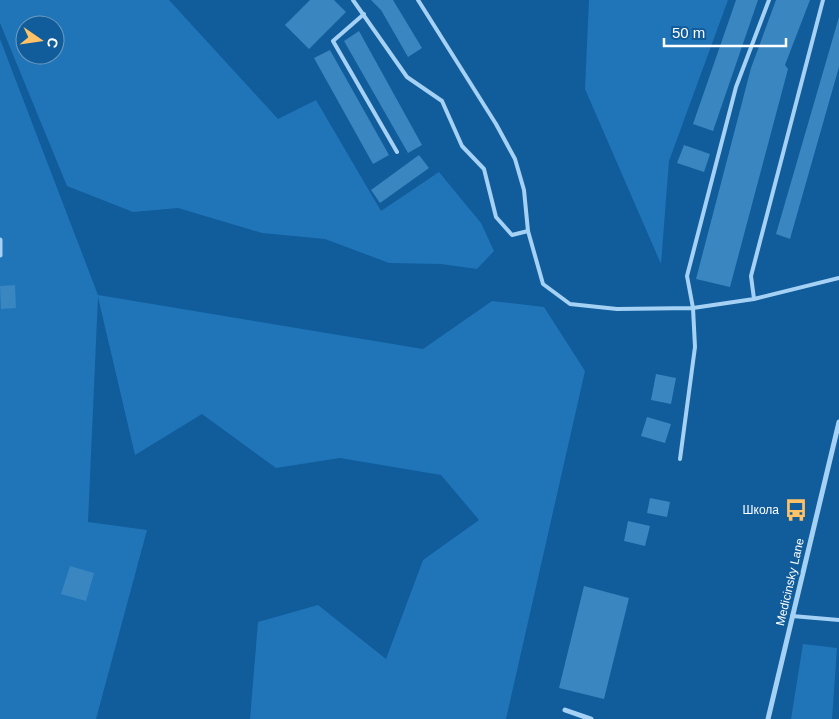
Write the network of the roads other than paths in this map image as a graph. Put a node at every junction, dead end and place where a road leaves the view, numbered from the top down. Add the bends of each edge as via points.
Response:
1 (353, 0) edge
2 (418, 0) edge
3 (769, 0) edge
4 (823, 0) edge
5 (364, 14) junction
6 (397, 152) dead end
7 (528, 231) junction
8 (0, 240) edge
9 (0, 255) edge
10 (839, 278) edge
11 (754, 299) junction
12 (693, 308) junction
13 (839, 422) edge
14 (680, 459) dead end
15 (792, 616) junction
16 (839, 620) edge
17 (565, 710) dead end
18 (591, 719) edge
19 (768, 719) edge

1 - 5 lane
2 - 7 lane via 515,159 524,190
3 - 12 lane via 736,87 687,276
4 - 11 lane via 751,276
5 - 6 lane via 333,41
5 - 7 lane via 407,77 442,101 462,146 484,169 496,217 512,235
7 - 12 lane via 543,284 570,304 617,309
8 - 9 street
10 - 11 lane
11 - 12 lane
12 - 14 lane via 695,347
13 - 15 street, Medicinsky Lane
15 - 16 lane
15 - 19 street, Medicinsky Lane
17 - 18 street

